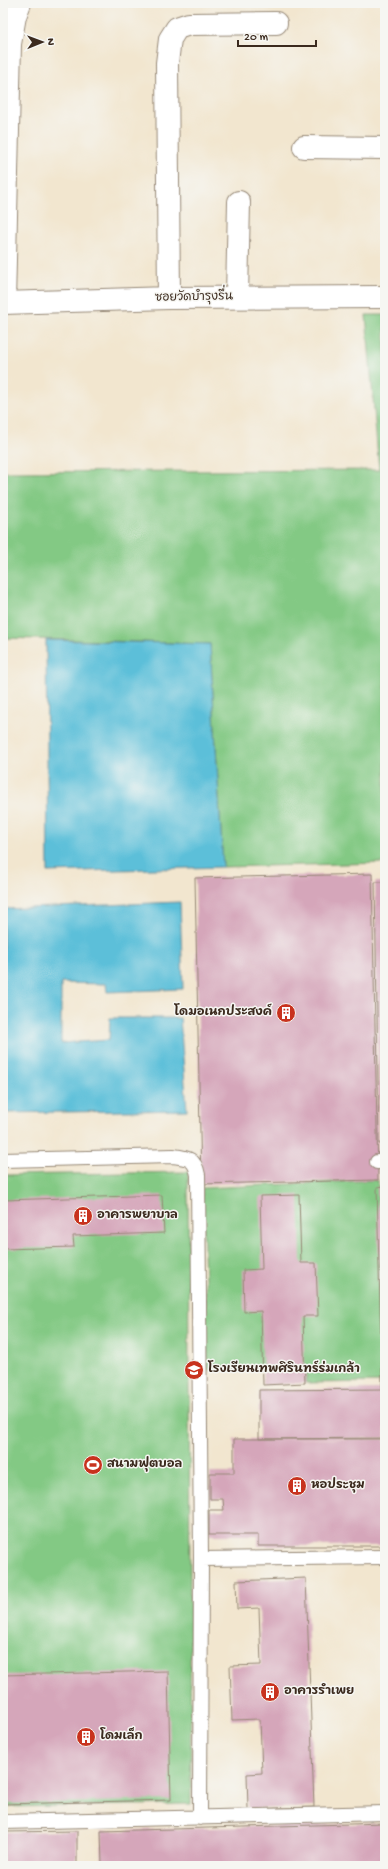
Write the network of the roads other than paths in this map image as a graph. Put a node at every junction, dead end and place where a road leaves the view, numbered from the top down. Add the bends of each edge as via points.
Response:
1 (20, 3) edge
2 (276, 23) dead end
3 (304, 147) dead end
4 (385, 148) edge
5 (239, 202) dead end
6 (237, 297) junction
7 (385, 297) edge
8 (169, 298) junction
9 (4, 303) edge
10 (3, 1160) edge
11 (385, 1557) edge
12 (201, 1559) junction
13 (385, 1814) edge
14 (200, 1818) junction
15 (3, 1822) edge

1 - 9 street via 10,44
2 - 8 street via 189,24 177,28 170,39 167,63
3 - 4 street
5 - 6 street
6 - 7 street, ซอยวัดบำรุงรื่น
6 - 8 street, ซอยวัดบำรุงรื่น
8 - 9 street, ซอยวัดบำรุงรื่น
10 - 12 lane via 173,1156 191,1160 199,1165
11 - 12 lane
12 - 14 lane
13 - 14 lane
14 - 15 lane

